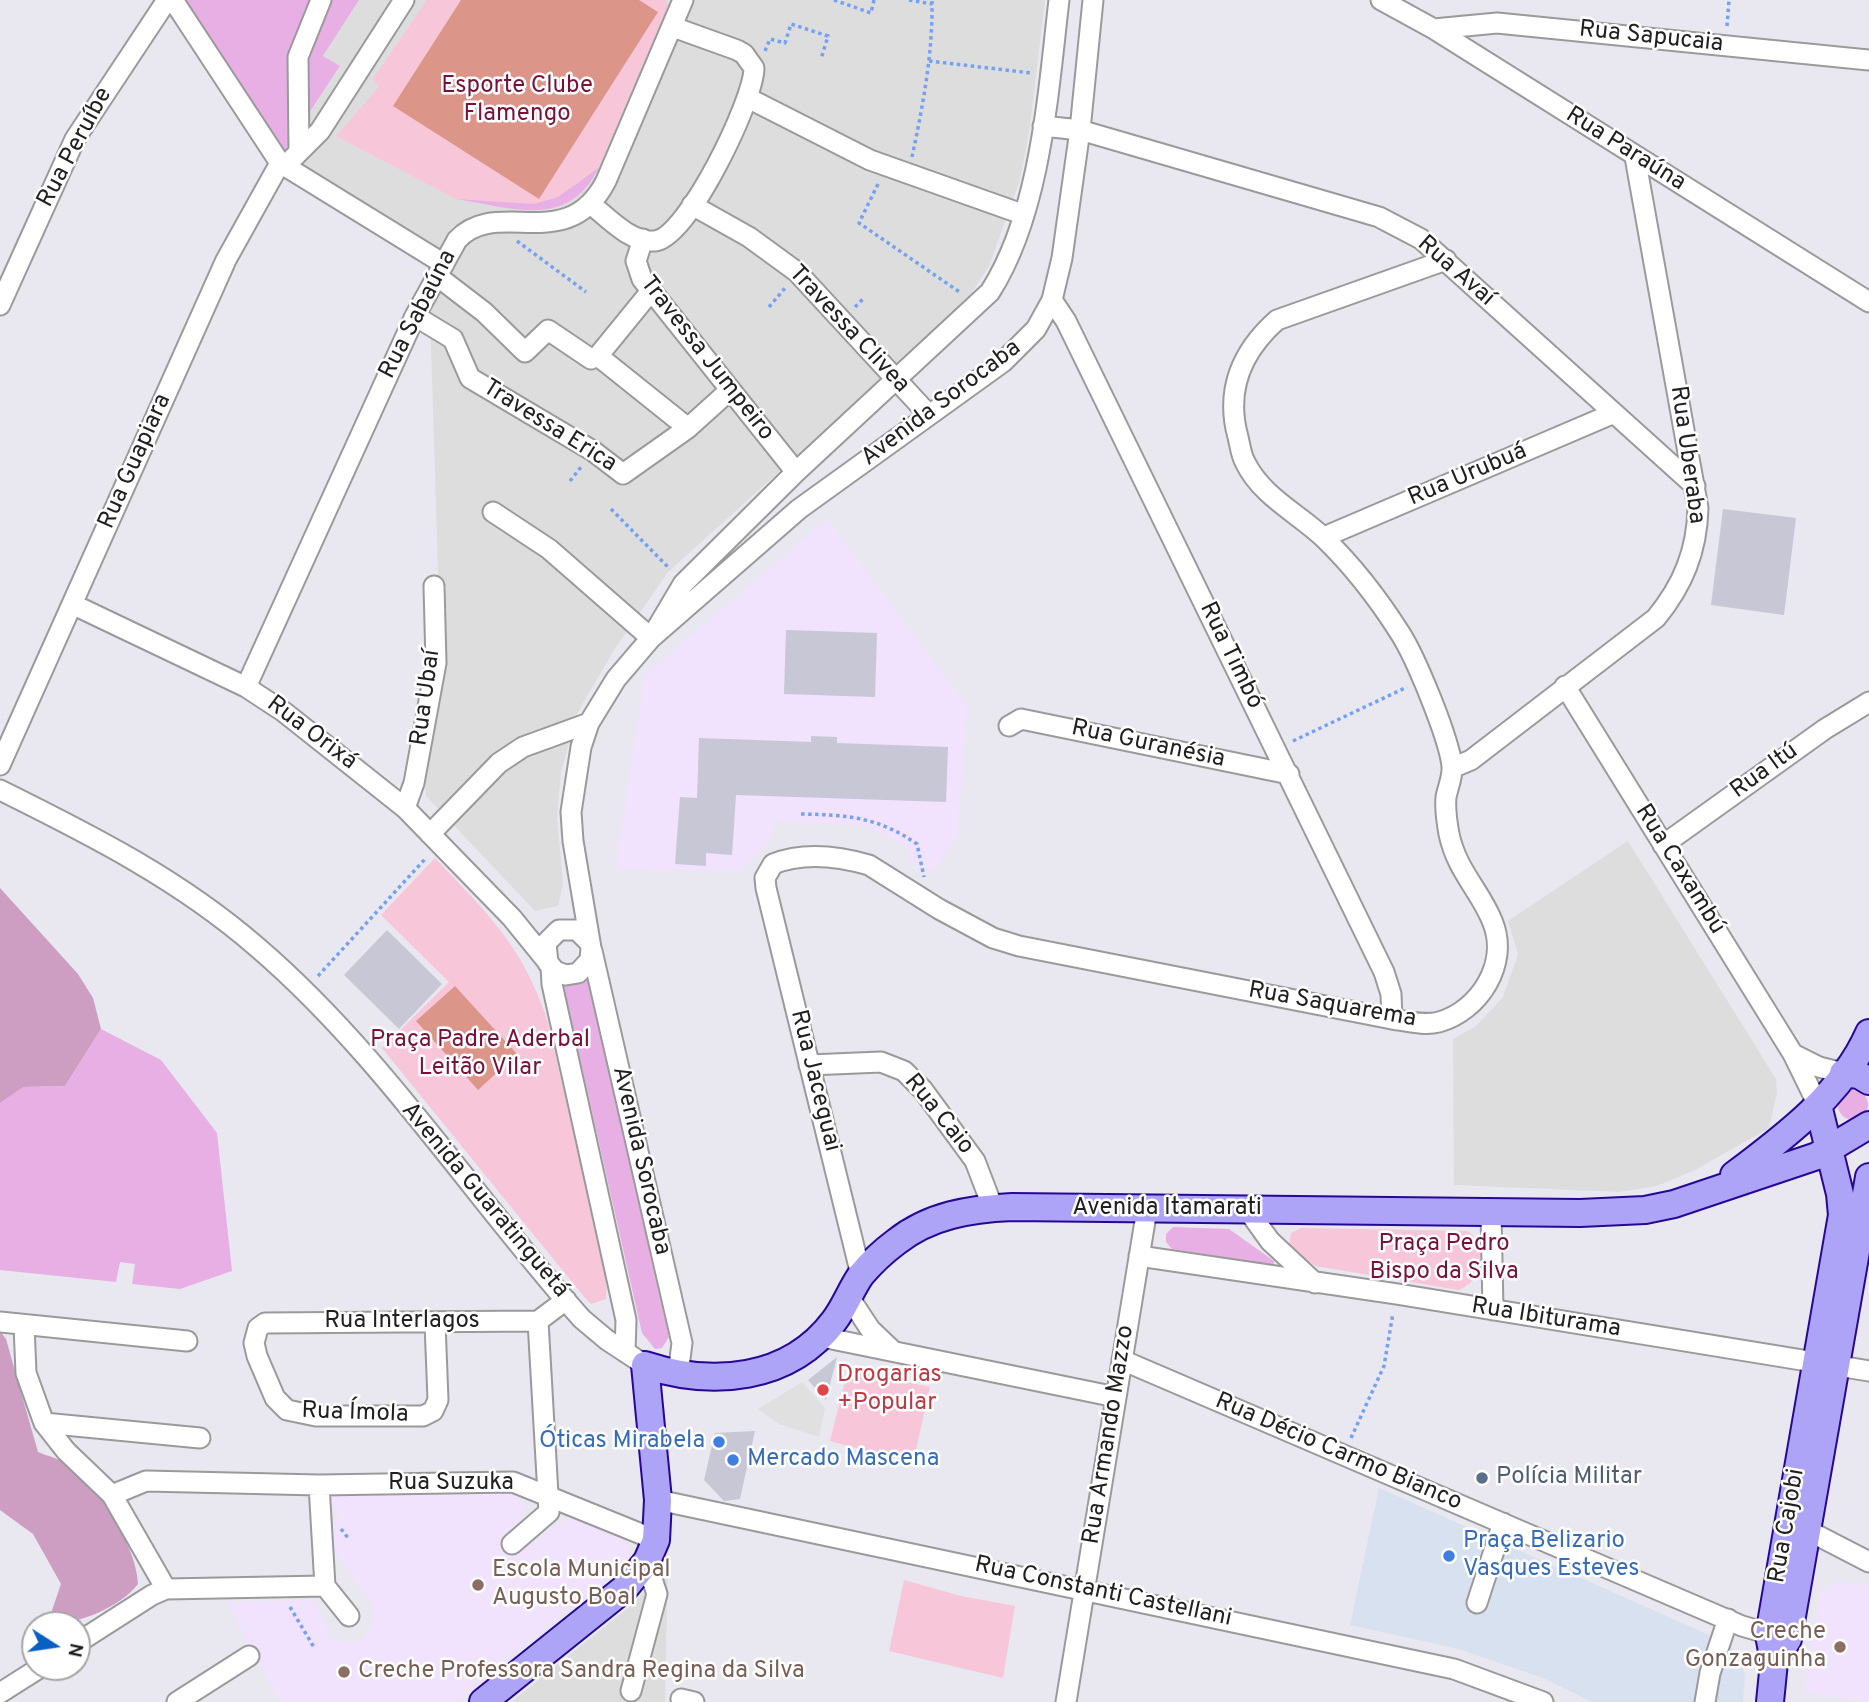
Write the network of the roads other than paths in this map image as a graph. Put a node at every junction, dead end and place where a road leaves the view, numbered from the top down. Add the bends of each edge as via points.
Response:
1 (167, 0) edge
2 (173, 0) edge
3 (321, 0) edge
4 (404, 0) edge
5 (682, 0) edge
6 (1059, 0) edge
7 (1093, 0) edge
8 (1381, 0) edge
9 (673, 27) junction
10 (1434, 29) junction
11 (1869, 60) edge
12 (748, 98) junction
13 (1042, 126) junction
14 (1080, 130) junction
15 (1635, 157) junction
16 (288, 160) junction
17 (592, 205) junction
18 (692, 205) junction
19 (1022, 214) junction
20 (643, 239) junction
21 (1446, 260) junction
22 (440, 270) junction
23 (651, 291) junction
24 (1052, 300) junction
25 (1869, 302) edge
26 (0, 305) edge
27 (415, 316) junction
28 (598, 356) junction
29 (896, 382) junction
30 (729, 391) junction
31 (1612, 414) junction
32 (929, 415) junction
33 (688, 428) junction
34 (796, 472) junction
35 (1695, 486) junction
36 (493, 512) dead end
37 (1324, 537) junction
38 (434, 586) dead end
39 (72, 604) junction
40 (651, 638) junction
41 (1565, 686) junction
42 (246, 687) junction
43 (1869, 702) edge
44 (589, 723) junction
45 (1009, 726) dead end
46 (0, 765) edge
47 (1452, 768) junction
48 (1289, 774) junction
49 (0, 789) edge
50 (405, 808) junction
51 (435, 839) junction
52 (1664, 845) junction
53 (579, 879) junction
54 (766, 888) joint
55 (512, 918) junction
56 (557, 931) junction
57 (591, 945) junction
58 (550, 965) junction
59 (1392, 1019) junction
60 (1869, 1033) edge
61 (1793, 1054) junction
62 (810, 1065) junction
63 (1843, 1073) junction
64 (1869, 1081) edge
65 (1818, 1105) junction
66 (1847, 1146) edge
67 (1869, 1179) edge
68 (1718, 1187) junction
69 (993, 1208) junction
70 (1147, 1209) junction
71 (1247, 1209) junction
72 (1491, 1212) junction
73 (1139, 1256) junction
74 (1315, 1283) junction
75 (855, 1286) junction
76 (565, 1300) junction
77 (1493, 1310) junction
78 (538, 1321) junction
79 (0, 1322) edge
80 (265, 1323) joint
81 (435, 1323) junction
82 (24, 1325) junction
83 (822, 1337) junction
84 (187, 1341) dead end
85 (893, 1350) junction
86 (635, 1359) junction
87 (1122, 1360) junction
88 (1826, 1364) junction
89 (1869, 1371) edge
90 (678, 1374) junction
91 (1116, 1397) junction
92 (44, 1423) junction
93 (200, 1438) dead end
94 (318, 1485) junction
95 (547, 1493) junction
96 (112, 1495) junction
97 (658, 1500) junction
98 (1503, 1523) junction
99 (1797, 1528) junction
100 (656, 1540) junction
101 (512, 1544) dead end
102 (1869, 1562) edge
103 (643, 1569) junction
104 (325, 1586) junction
105 (166, 1589) junction
106 (1085, 1589) junction
107 (1477, 1603) dead end
108 (349, 1616) dead end
109 (1728, 1619) junction
110 (91, 1634) edge
111 (1779, 1637) junction
112 (249, 1656) dead end
113 (21, 1679) edge
114 (631, 1691) dead end
115 (0, 1693) edge
116 (177, 1702) edge
117 (484, 1702) edge
118 (1066, 1702) edge
119 (1543, 1702) edge
120 (1705, 1702) edge
121 (1770, 1702) edge

1 - 26 street, Rua Peruíbe via 75,139
2 - 16 street
3 - 16 street via 298,57
4 - 16 street, Rua Guapiara via 320,131
5 - 9 street
6 - 13 street, Avenida Sorocaba
7 - 14 street, Avenida Sorocaba
8 - 10 street, Rua Paraúna
9 - 12 street via 737,50 750,61 754,77
9 - 17 street
10 - 11 street, Rua Sapucaia via 1497,23
10 - 15 street, Rua Paraúna
12 - 18 street via 720,161
12 - 19 street via 884,165
13 - 14 street, Rua Avaí
13 - 19 street, Avenida Sorocaba
14 - 21 street, Rua Avaí via 1379,217 1421,239
14 - 24 street, Avenida Sorocaba
15 - 25 street, Rua Paraúna
15 - 35 street, Rua Uberaba
16 - 22 street
16 - 39 street, Rua Guapiara via 226,260
17 - 20 street via 624,231
17 - 22 street, Rua Sabaúna via 541,225 491,222 465,231
18 - 20 street via 663,239
18 - 29 street, Travessa Clivea via 749,237 797,272
19 - 29 street, Avenida Sorocaba via 1002,273 979,305
20 - 23 street, Travessa Jumpeiro via 637,270
21 - 31 street, Rua Avaí
21 - 37 street, Rua Saquarema via 1277,320 1259,335 1243,362 1233,388 1234,422 1244,462 1275,500
22 - 27 street, Rua Sabaúna
22 - 28 street via 526,352 548,330 591,359
23 - 28 street
23 - 30 street, Travessa Jumpeiro
24 - 32 street, Avenida Sorocaba via 1037,329 1019,349
24 - 48 street, Rua Timbó
27 - 33 street, Travessa Erica via 453,339 470,378 593,451 623,474
27 - 42 street, Rua Sabaúna
28 - 33 street
29 - 32 street, Travessa Clivea
29 - 34 street, Avenida Sorocaba
30 - 33 street, Travessa Erica
30 - 34 street, Travessa Jumpeiro
31 - 35 street, Rua Avaí
31 - 37 street, Rua Urubuá
32 - 40 street, Avenida Sorocaba via 799,509
34 - 40 street, Avenida Sorocaba via 683,583
35 - 41 street, Rua Uberaba via 1697,533 1676,591 1648,624
36 - 40 street via 549,549
37 - 47 street, Rua Saquarema via 1402,636
38 - 50 street, Rua Ubaí via 436,663 414,783
39 - 42 street, Rua Orixá
39 - 46 street, Rua Guapiara
40 - 44 street, Avenida Sorocaba via 616,679
41 - 47 street, Rua Uberaba via 1471,760
41 - 52 street, Rua Caxambú
42 - 50 street, Rua Orixá
43 - 52 street, Rua Itú
44 - 51 street via 523,747 499,763
44 - 53 street, Avenida Sorocaba via 572,796
45 - 48 street, Rua Guranésia via 1021,719
47 - 59 street, Rua Saquarema via 1446,801 1449,833 1457,863 1493,921 1496,960 1482,992 1454,1016 1424,1023
48 - 59 street, Rua Timbó via 1384,972
49 - 76 street, Avenida Guaratinguetá via 167,878 259,948 356,1046
50 - 51 street, Rua Orixá
51 - 55 street, Rua Orixá
52 - 61 street, Rua Caxambú
53 - 56 street, Avenida Sorocaba via 574,905
53 - 57 street, Avenida Sorocaba
54 - 59 street, Rua Saquarema via 768,870 786,859 829,857 869,864 993,938 1019,946
54 - 62 street, Rua Jaceguai
55 - 56 street, Rua Orixá via 532,928
55 - 58 street, Rua Orixá
56 - 57 street via 577,930
56 - 58 street via 547,943
57 - 58 street via 590,960 578,973 566,975
57 - 90 street, Avenida Sorocaba via 682,1343
58 - 86 street, Avenida Sorocaba
60 - 63 main road
61 - 63 street
61 - 65 street, Rua Caxambú
62 - 69 street, Rua Caio via 881,1062 904,1071 975,1161
62 - 75 street, Rua Jaceguai
63 - 64 main road
63 - 65 main road, Avenida Itamarati
65 - 66 main road, Rua Cajobi
65 - 68 main road, Avenida Itamarati via 1795,1130
66 - 67 main road via 1847,1178
66 - 68 main road, Avenida Itamarati
66 - 88 main road, Rua Cajobi
67 - 88 main road, Rua Cajobi
68 - 72 main road, Avenida Itamarati via 1644,1210
69 - 70 main road, Avenida Itamarati
69 - 75 main road, Avenida Itamarati via 941,1217 918,1227 898,1240
70 - 71 main road, Avenida Itamarati
70 - 73 street, Rua Armando Mazzo
71 - 72 main road, Avenida Itamarati
71 - 74 street via 1270,1241
72 - 77 street
73 - 74 street, Rua Ibiturama
73 - 87 street, Rua Armando Mazzo
74 - 77 street, Rua Ibiturama
75 - 83 main road, Avenida Itamarati
75 - 85 street, Rua Jaceguai via 870,1329
76 - 78 street
76 - 86 street, Avenida Guaratinguetá
77 - 88 street, Rua Ibiturama
78 - 81 street, Rua Interlagos
78 - 95 street
79 - 82 street
80 - 81 street, Rua Interlagos
80 - 81 street, Rua Ímola via 258,1328 254,1343 275,1398 295,1414 328,1416 424,1416 433,1411 438,1400
82 - 84 street
82 - 92 street via 26,1373
83 - 85 street
83 - 90 main road, Avenida Itamarati via 762,1372 710,1378
85 - 91 street
86 - 90 main road, Avenida Guaratinguetá
86 - 97 main road
87 - 91 street, Rua Armando Mazzo
87 - 98 street, Rua Décio Carmo Bianco
88 - 89 street, Rua Ibiturama
88 - 99 main road, Rua Cajobi
91 - 106 street, Rua Armando Mazzo
92 - 93 street
92 - 96 street
94 - 95 street, Rua Suzuka via 513,1482
94 - 96 street, Rua Suzuka via 146,1481
94 - 104 street
95 - 100 street, Rua Suzuka
95 - 101 street via 549,1512
96 - 105 street
97 - 100 main road
97 - 106 street, Rua Constanti Castellani
98 - 107 street
98 - 109 street, Rua Décio Carmo Bianco
99 - 102 street
99 - 111 main road, Rua Cajobi
100 - 103 main road
103 - 114 street via 657,1594
103 - 117 main road
104 - 105 street
104 - 108 street
105 - 110 street
106 - 118 street, Rua Armando Mazzo
106 - 119 street, Rua Constanti Castellani via 1454,1669
109 - 111 street, Rua Décio Carmo Bianco
109 - 120 street
111 - 121 main road, Rua Cajobi
112 - 116 street
113 - 115 street

